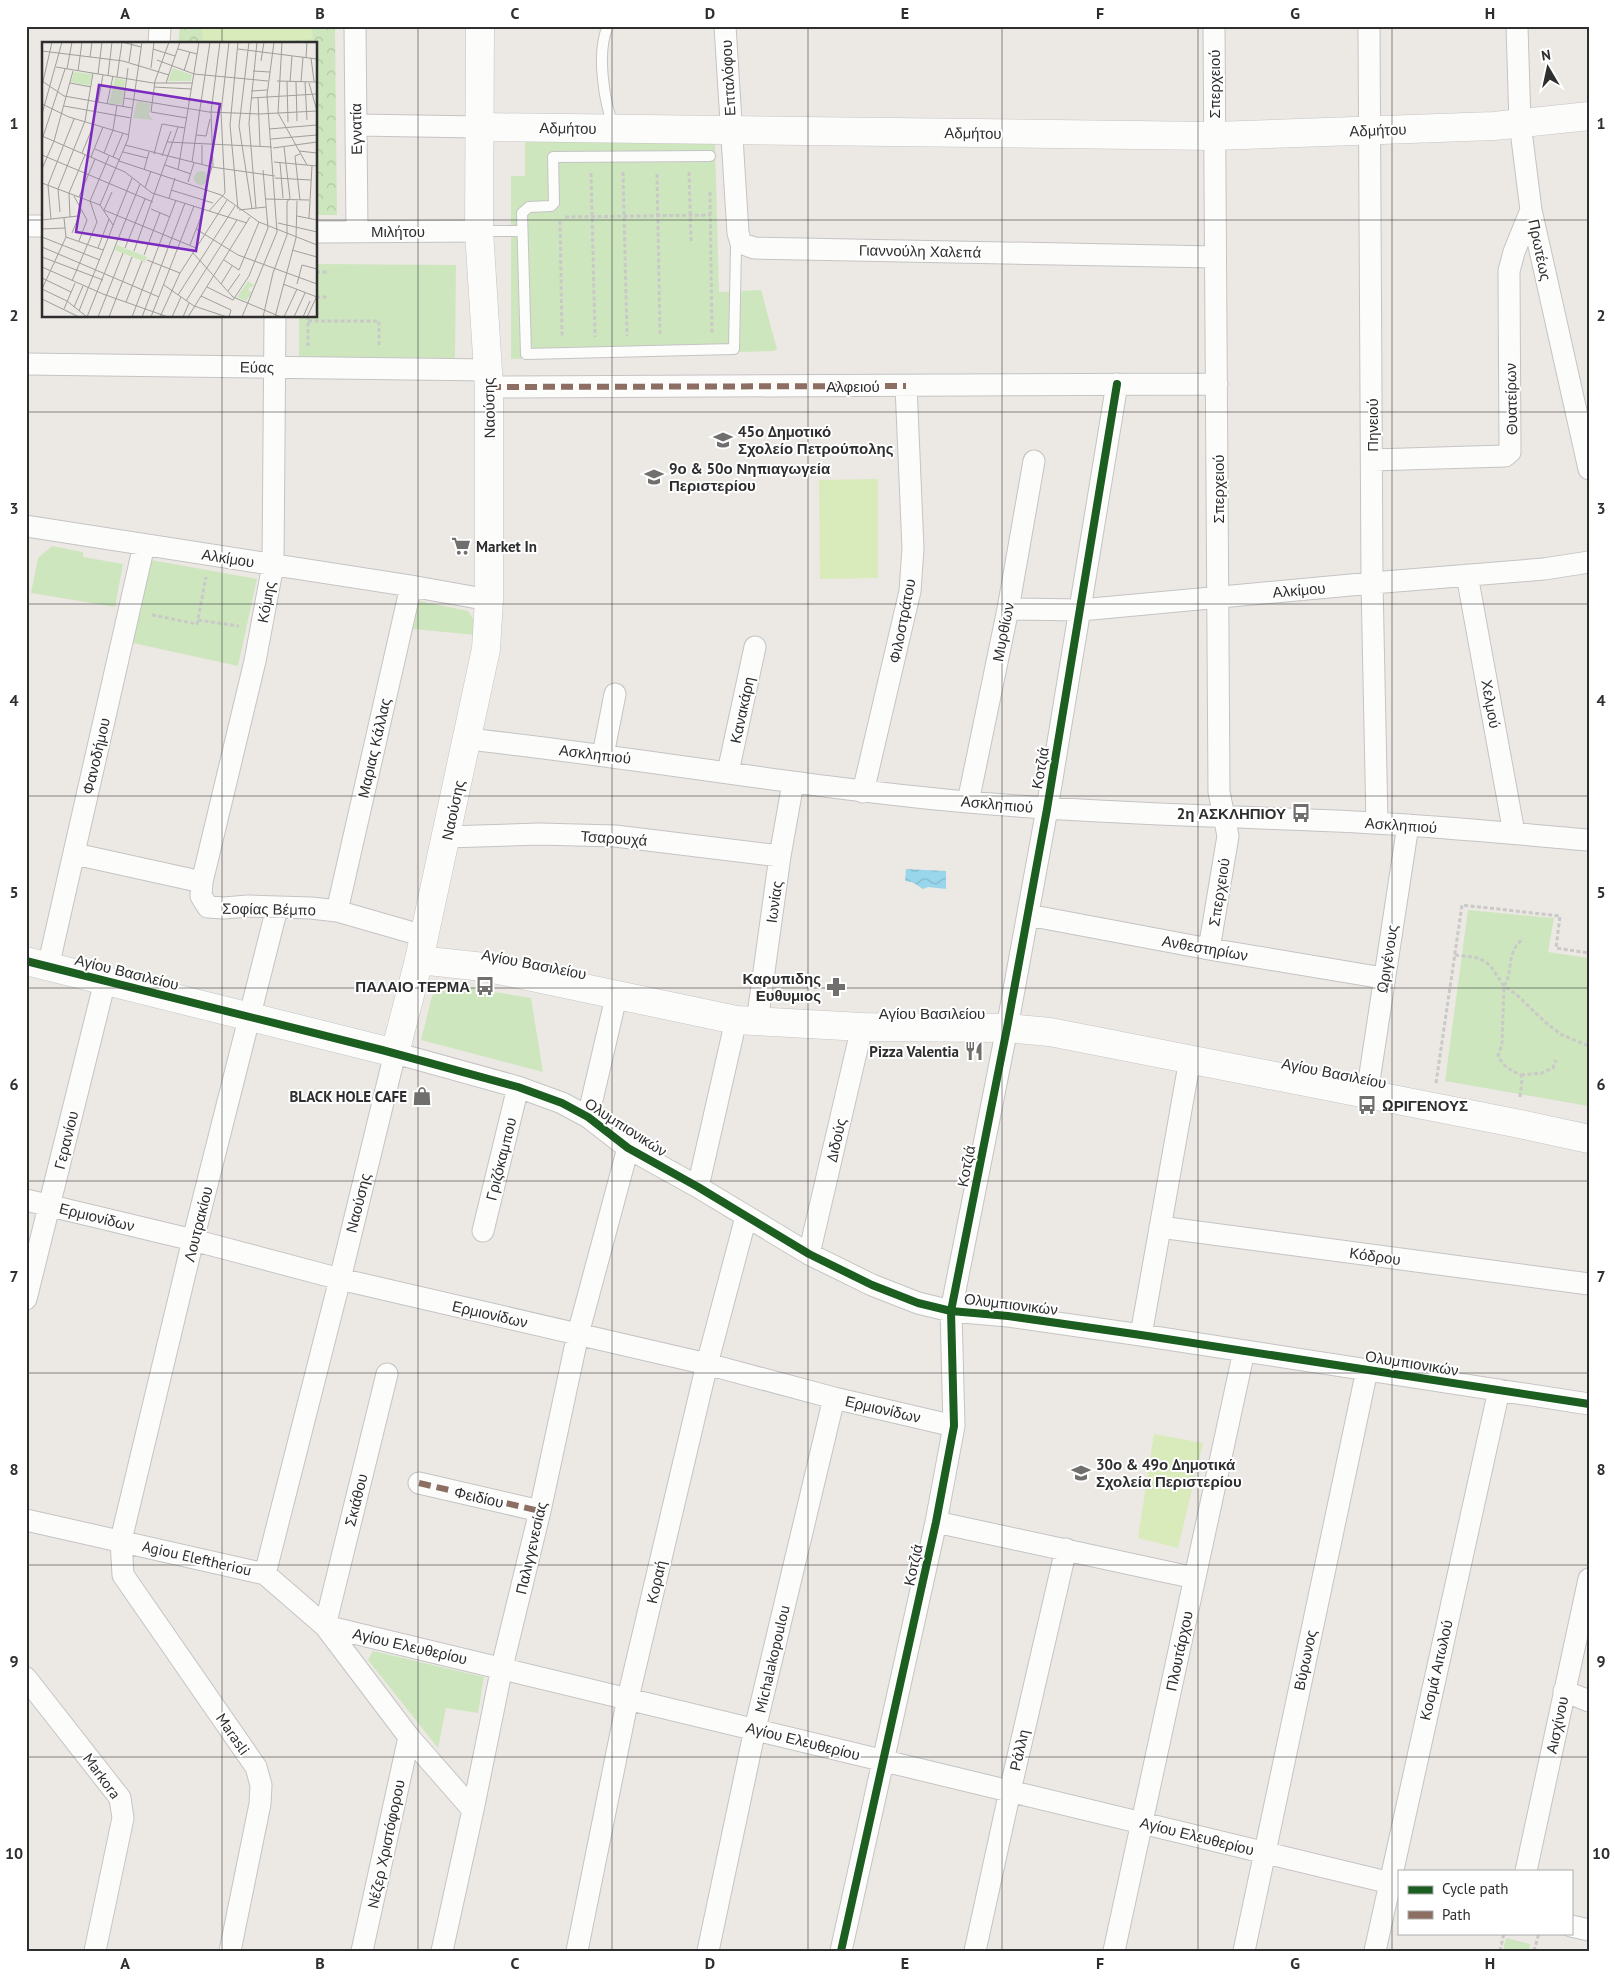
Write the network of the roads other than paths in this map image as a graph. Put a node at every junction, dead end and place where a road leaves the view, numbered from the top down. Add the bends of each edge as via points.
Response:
1 (160, 26) edge
2 (355, 26) edge
3 (480, 26) edge
4 (725, 26) edge
5 (1214, 26) edge
6 (1370, 26) edge
7 (1517, 26) edge
8 (607, 27) edge
9 (159, 42) edge
10 (1589, 116) edge
11 (1520, 124) junction
12 (357, 126) junction
13 (479, 127) junction
14 (615, 129) junction
15 (730, 131) junction
16 (1371, 131) junction
17 (1214, 136) junction
18 (710, 156) road end
19 (1531, 210) junction
20 (26, 226) edge
21 (42, 226) edge
22 (357, 231) junction
23 (479, 231) junction
24 (522, 231) junction
25 (318, 232) edge
26 (741, 243) junction
27 (1214, 257) junction
28 (275, 318) edge
29 (26, 364) edge
30 (274, 368) junction
31 (489, 379) junction
32 (1118, 384) junction
33 (1217, 384) junction
34 (906, 386) junction
35 (1372, 460) junction
36 (1034, 461) dead end
37 (1589, 469) edge
38 (26, 526) edge
39 (144, 545) junction
40 (1589, 562) edge
41 (273, 565) junction
42 (1467, 576) junction
43 (1372, 583) junction
44 (411, 586) junction
45 (1218, 597) junction
46 (490, 600) junction
47 (1008, 609) junction
48 (1082, 610) junction
49 (755, 647) dead end
50 (616, 694) dead end
51 (468, 740) junction
52 (603, 755) junction
53 (728, 772) junction
54 (793, 783) junction
55 (863, 792) junction
56 (968, 802) junction
57 (1047, 809) junction
58 (1225, 818) junction
59 (1377, 823) junction
60 (1408, 825) junction
61 (1514, 833) junction
62 (447, 836) junction
63 (1589, 840) edge
64 (75, 854) junction
65 (780, 856) junction
66 (202, 882) junction
67 (278, 908) junction
68 (337, 911) junction
69 (1028, 915) junction
70 (422, 948) junction
71 (1209, 949) junction
72 (37, 964) edge
73 (1384, 978) junction
74 (105, 981) junction
75 (617, 994) junction
76 (251, 1017) junction
77 (747, 1021) junction
78 (862, 1027) junction
79 (1007, 1028) junction
80 (395, 1053) junction
81 (1190, 1059) junction
82 (518, 1087) junction
83 (1367, 1094) junction
84 (588, 1117) junction
85 (1589, 1139) edge
86 (628, 1148) junction
87 (698, 1187) junction
88 (26, 1200) edge
89 (50, 1206) junction
90 (746, 1216) junction
91 (1160, 1227) junction
92 (484, 1231) dead end
93 (193, 1240) junction
94 (809, 1254) junction
95 (340, 1279) junction
96 (1589, 1284) edge
97 (26, 1299) edge
98 (951, 1311) junction
99 (578, 1334) junction
100 (1142, 1335) junction
101 (1244, 1351) junction
102 (707, 1364) junction
103 (1367, 1370) junction
104 (387, 1374) dead end
105 (1499, 1390) junction
106 (834, 1398) junction
107 (1589, 1404) edge
108 (954, 1426) junction
109 (419, 1483) dead end
110 (540, 1511) junction
111 (26, 1520) edge
112 (936, 1522) junction
113 (121, 1540) junction
114 (1066, 1550) junction
115 (264, 1574) junction
116 (1195, 1578) junction
117 (1589, 1579) edge
118 (324, 1626) junction
119 (502, 1668) junction
120 (26, 1678) edge
121 (1564, 1691) junction
122 (628, 1698) junction
123 (1589, 1701) edge
124 (755, 1729) junction
125 (409, 1737) junction
126 (884, 1760) junction
127 (1010, 1791) junction
128 (474, 1810) junction
129 (1141, 1823) junction
130 (1264, 1853) junction
131 (1526, 1870) edge
132 (1394, 1884) edge
133 (1572, 1926) edge
134 (1589, 1930) edge
135 (95, 1951) edge
136 (230, 1951) edge
137 (362, 1951) edge
138 (442, 1951) edge
139 (577, 1951) edge
140 (708, 1951) edge
141 (841, 1951) edge
142 (975, 1951) edge
143 (1114, 1951) edge
144 (1244, 1951) edge
145 (1375, 1951) edge

1 - 9 street
2 - 12 street, Εγνατία
3 - 13 street, Ναούσης
4 - 15 street, Επταλόφου
5 - 17 street, Σπερχειού
6 - 16 street, Πηνειού
7 - 11 street, Πρωτέως
8 - 14 lane via 603,51 604,88 607,110
10 - 11 street, Αδμήτου
11 - 16 street, Αδμήτου
11 - 19 street, Πρωτέως
12 - 13 street, Αδμήτου
12 - 22 street, Εγνατία
13 - 14 street, Αδμήτου
13 - 23 street, Ναούσης
14 - 15 street, Αδμήτου
15 - 17 street, Αδμήτου
15 - 26 street
16 - 17 street, Αδμήτου
16 - 35 street, Πηνειού
17 - 27 street, Σπερχειού
18 - 24 lane via 553,158 554,203 552,206 529,207 522,213
19 - 35 street, Θυατείρων via 1509,271 1510,452 1505,456
19 - 37 street, Πρωτέως
20 - 21 street
22 - 23 street, Μιλήτου
22 - 25 street, Μιλήτου
23 - 24 lane
23 - 31 street, Ναούσης
24 - 26 lane via 526,354 734,348 736,247
26 - 27 street, Γιαννούλη Χαλεπά via 754,248
27 - 33 street, Σπερχειού
28 - 30 street, Κόμης
29 - 30 street, Εύας
30 - 31 street, Εύας
30 - 41 street, Κόμης
31 - 34 street, Αλφειού
31 - 46 street, Ναούσης
32 - 33 street, Αλφειού
32 - 34 street, Αλφειού
32 - 48 street, Κοτζιά
33 - 45 street, Σπερχειού
34 - 55 street, Φιλοστράτου via 913,548 910,591
35 - 43 street, Πηνειού
36 - 47 street, Μυρθίων
38 - 39 street, Αλκίμου
39 - 41 street, Αλκίμου
39 - 64 street, Φανοδήμου
40 - 42 street, Αλκίμου
41 - 44 street, Αλκίμου
41 - 66 street, Κόμης
42 - 43 street, Αλκίμου
42 - 61 street, Χελμού
43 - 45 street, Αλκίμου
43 - 59 street, Πηνειού
44 - 46 street, Αλκίμου
44 - 68 street, Μαριας Κάλλας
45 - 48 street, Αλκίμου
45 - 58 street, Σπερχειού via 1219,792
46 - 51 street, Ναούσης via 486,649
47 - 48 street, Αλκίμου
47 - 56 street, Μυρθίων
48 - 57 street, Κοτζιά
49 - 53 street, Κανακάρη
50 - 52 street
51 - 52 street, Ασκληπιού
51 - 62 street, Ναούσης
52 - 53 street, Ασκληπιού
53 - 54 street, Ασκληπιού
54 - 55 street, Ασκληπιού
54 - 65 street, Ιωνίας
55 - 56 street, Ασκληπιού
56 - 57 street, Ασκληπιού
57 - 58 street, Ασκληπιού
57 - 69 street, Κοτζιά
58 - 59 street, Ασκληπιού
58 - 71 street, Σπερχειού via 1228,836
59 - 60 street, Ασκληπιού
60 - 61 street, Ασκληπιού
60 - 73 street, Ωριγένους
61 - 63 street, Ασκληπιού
62 - 65 street, Τσαρουχά via 615,836
62 - 70 street, Ναούσης
64 - 66 street
64 - 72 street, Φανοδήμου
65 - 77 street, Ιωνίας
66 - 67 street, Σοφίας Βέμπο via 200,896 208,907
67 - 68 street, Σοφίας Βέμπο
67 - 76 street, Λουτρακίου
68 - 70 street, Σοφίας Βέμπο
69 - 71 street, Ανθεστηρίων
69 - 79 street, Κοτζιά
70 - 75 street, Αγίου Βασιλείου via 484,967
70 - 80 street, Ναούσης
71 - 73 street, Ανθεστηρίων
72 - 74 street, Αγίου Βασιλείου
73 - 83 street, Ωριγένους
74 - 76 street, Αγίου Βασιλείου
74 - 89 street, Γερανίου
75 - 77 street, Αγίου Βασιλείου
75 - 84 street
76 - 80 street, Αγίου Βασιλείου
76 - 93 street, Λουτρακίου
77 - 78 street, Αγίου Βασιλείου
77 - 87 street, Ιωνίας
78 - 79 street, Αγίου Βασιλείου
78 - 94 street, Διδούς
79 - 81 street, Αγίου Βασιλείου via 1050,1032
79 - 98 street, Κοτζιά
80 - 82 street, Ολυμπιονικών
80 - 95 street, Ναούσης
81 - 83 street, Αγίου Βασιλείου
81 - 91 street
82 - 84 street, Ολυμπιονικών via 562,1103
82 - 92 street, Γριζόκαμπου
83 - 85 street, Αγίου Βασιλείου
84 - 86 street, Ολυμπιονικών
86 - 87 street, Ολυμπιονικών
86 - 99 street, Παλιγγενεσίας
87 - 90 street, Ολυμπιονικών
88 - 89 street, Ερμιονίδων
89 - 93 street, Ερμιονίδων
89 - 97 street, Γερανίου
90 - 94 street, Ολυμπιονικών
90 - 102 street, Κοραή
91 - 96 street, Κόδρου
91 - 100 street
93 - 95 street, Ερμιονίδων
93 - 113 street, Λουτρακίου
94 - 98 street, Ολυμπιονικών via 872,1285 918,1303
95 - 99 street, Ερμιονίδων
95 - 115 street, Ναούσης
98 - 100 street, Ολυμπιονικών
98 - 108 street, Κοτζιά
99 - 102 street, Ερμιονίδων
99 - 110 street, Παλιγγενεσίας
100 - 101 street, Ολυμπιονικών
101 - 103 street, Ολυμπιονικών
101 - 116 street, Πλουτάρχου
102 - 106 street, Ερμιονίδων
102 - 122 street, Κοραή
103 - 105 street, Ολυμπιονικών
103 - 130 street, Βύρωνος
104 - 118 street, Σκιάθου
105 - 107 street, Ολυμπιονικών
105 - 132 street, Κοσμά Αιτωλού
106 - 108 street, Ερμιονίδων
106 - 124 street, Michalakopoulou
108 - 112 street, Κοτζιά
109 - 110 street, Φειδίου
110 - 119 street, Παλιγγενεσίας
111 - 113 street, Agiou Eleftheriou
112 - 114 street
112 - 126 street, Κοτζιά
113 - 115 street, Agiou Eleftheriou
113 - 136 street, Marasli via 124,1575 256,1767 261,1785 260,1804
114 - 116 street
114 - 127 street, Ράλλη
115 - 118 street, Agiou Eleftheriou
116 - 129 street, Πλουτάρχου
117 - 121 street, Αισχίνου
118 - 119 street, Αγίου Ελευθερίου
118 - 125 street, Agiou Eleftheriou
119 - 122 street, Αγίου Ελευθερίου
119 - 128 street, Παλιγγενεσίας
120 - 135 street, Markora via 120,1798 123,1818
121 - 123 street
121 - 131 street, Αισχίνου
122 - 124 street, Αγίου Ελευθερίου
122 - 139 street, Κοραή
124 - 126 street, Αγίου Ελευθερίου
124 - 140 street, Michalakopoulou
125 - 128 street, Agiou Eleftheriou
125 - 137 street, Nέζερ Χριστόφορου
126 - 127 street, Αγίου Ελευθερίου
126 - 141 street, Κοτζιά
127 - 129 street, Αγίου Ελευθερίου
127 - 142 street, Ράλλη
128 - 138 street, Παλιγγενεσίας
129 - 130 street, Αγίου Ελευθερίου
129 - 143 street, Πλουτάρχου
130 - 132 street, Αγίου Ελευθερίου
130 - 144 street, Βύρωνος
132 - 145 street, Κοσμά Αιτωλού
133 - 134 street

